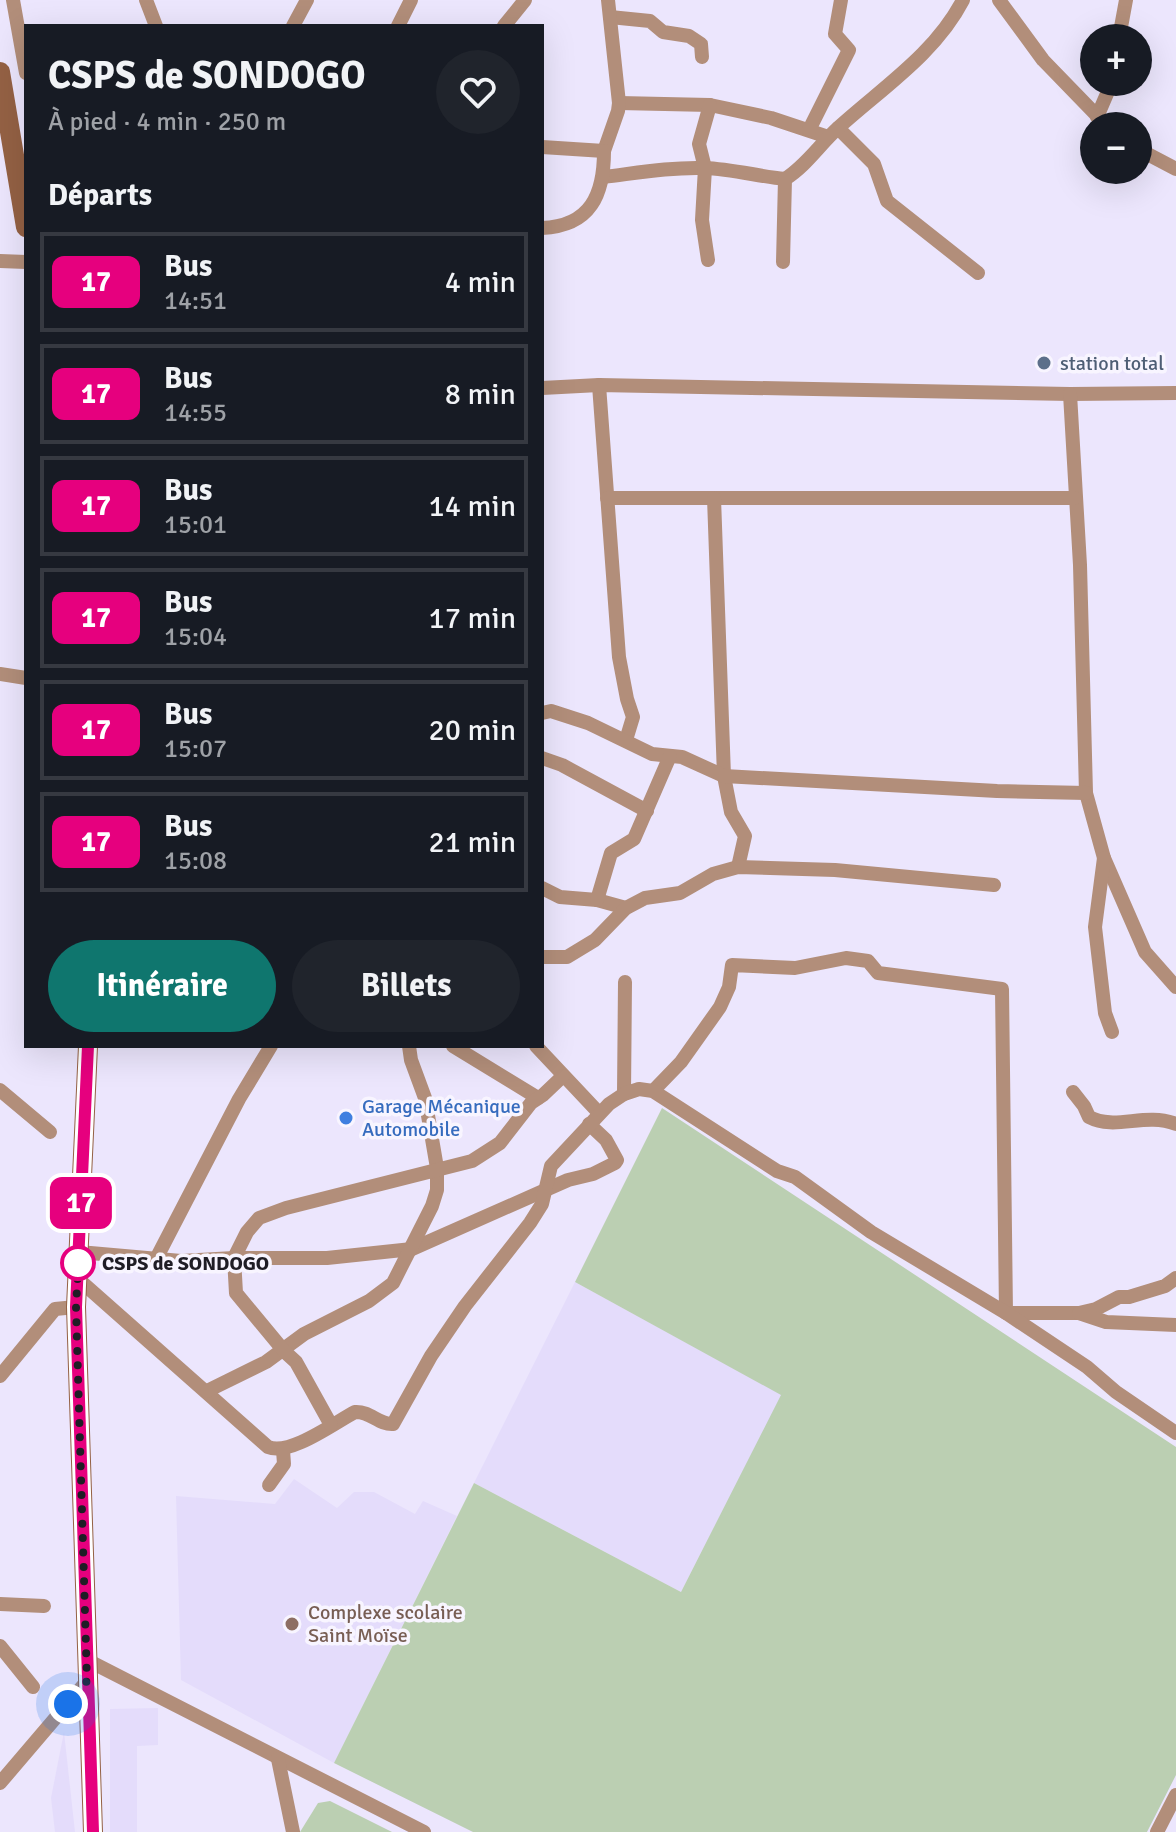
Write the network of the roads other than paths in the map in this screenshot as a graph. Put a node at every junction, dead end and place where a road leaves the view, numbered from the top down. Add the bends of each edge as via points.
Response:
1 (13, 0) edge
2 (146, 0) edge
3 (307, 0) edge
4 (411, 0) edge
5 (608, 0) edge
6 (841, 0) edge
7 (963, 0) edge
8 (1126, 0) edge
9 (518, 3) edge
10 (1005, 3) edge
11 (610, 17) junction
12 (155, 24) edge
13 (294, 24) edge
14 (399, 24) edge
15 (505, 24) edge
16 (1122, 24) edge
17 (24, 57) edge
18 (702, 57) dead end
19 (0, 72) edge
20 (619, 103) junction
21 (710, 105) junction
22 (1092, 112) edge
23 (809, 130) junction
24 (833, 133) junction
25 (544, 147) edge
26 (604, 151) junction
27 (1152, 156) edge
28 (705, 168) junction
29 (1176, 169) edge
30 (604, 177) junction
31 (785, 179) junction
32 (24, 215) edge
33 (544, 227) edge
34 (708, 260) dead end
35 (0, 261) edge
36 (24, 262) edge
37 (783, 262) dead end
38 (978, 273) dead end
39 (599, 385) junction
40 (544, 388) edge
41 (1176, 393) edge
42 (1070, 394) junction
43 (607, 498) junction
44 (714, 498) junction
45 (1075, 498) junction
46 (0, 674) edge
47 (24, 678) edge
48 (544, 713) edge
49 (626, 740) junction
50 (670, 756) junction
51 (544, 759) edge
52 (724, 776) junction
53 (1086, 793) junction
54 (647, 811) junction
55 (1104, 858) junction
56 (738, 867) junction
57 (994, 885) dead end
58 (544, 889) edge
59 (597, 900) junction
60 (626, 908) junction
61 (544, 957) edge
62 (625, 982) dead end
63 (1176, 987) edge
64 (1112, 1032) dead end
65 (88, 1048) edge
66 (270, 1048) edge
67 (409, 1048) edge
68 (456, 1048) edge
69 (538, 1048) edge
70 (563, 1076) junction
71 (0, 1090) edge
72 (653, 1091) junction
73 (1073, 1092) dead end
74 (624, 1094) junction
75 (538, 1098) junction
76 (594, 1119) junction
77 (1176, 1124) edge
78 (50, 1132) dead end
79 (437, 1168) junction
80 (547, 1190) junction
81 (412, 1249) junction
82 (79, 1252) junction
83 (234, 1258) junction
84 (156, 1259) junction
85 (77, 1278) junction
86 (1176, 1278) edge
87 (76, 1307) junction
88 (1006, 1313) junction
89 (1079, 1313) junction
90 (1176, 1325) edge
91 (284, 1351) junction
92 (0, 1376) edge
93 (207, 1391) junction
94 (331, 1425) junction
95 (1176, 1433) edge
96 (283, 1450) junction
97 (269, 1485) dead end
98 (0, 1604) edge
99 (44, 1606) dead end
100 (0, 1646) edge
101 (87, 1670) junction
102 (33, 1687) dead end
103 (278, 1759) junction
104 (0, 1783) edge
105 (1176, 1795) edge
106 (93, 1832) edge
107 (293, 1832) edge
108 (424, 1832) edge
109 (1157, 1832) edge

1 - 17 street
2 - 12 street
3 - 13 street
4 - 14 street
5 - 11 street
6 - 23 street via 835,34 849,50
7 - 24 street via 914,63
8 - 16 street
9 - 15 street
10 - 22 street via 1043,60
11 - 18 street via 650,21 663,32 689,36 701,44
11 - 20 street
19 - 32 street
20 - 21 street
20 - 26 street
21 - 23 street
21 - 28 street via 699,144
23 - 24 street
24 - 31 street
24 - 38 street via 874,164 887,201
25 - 26 street
26 - 30 street
27 - 29 street
28 - 30 street
28 - 31 street
28 - 34 street via 702,220
30 - 33 street via 579,218
31 - 37 street
35 - 36 street
39 - 40 street
39 - 42 street
39 - 43 street
41 - 42 street
42 - 45 street
43 - 44 street
43 - 49 street via 619,657 633,717
44 - 45 street
44 - 52 street
45 - 53 street
46 - 47 street
48 - 49 street
49 - 50 street via 652,754
50 - 52 street
50 - 54 street
51 - 54 street
52 - 53 street
52 - 56 street via 731,812 745,836
53 - 55 street
54 - 59 street via 631,844 611,853
55 - 63 street via 1145,952
55 - 64 street via 1095,927
56 - 57 street
56 - 60 street via 680,893 651,895
58 - 59 street via 560,897
59 - 60 street
60 - 61 street via 595,940 567,957
62 - 74 street
65 - 82 street
66 - 84 street
67 - 79 street via 425,1098
68 - 75 street
69 - 70 street
70 - 75 street
70 - 76 street
71 - 78 street
72 - 74 street
72 - 88 street
72 - 88 street via 720,1007 732,965 795,968 861,959 878,973 1002,989
73 - 77 street via 1089,1117 1101,1124 1139,1118
74 - 76 street
75 - 79 street via 495,1147 472,1161
76 - 80 street via 551,1166
76 - 80 street via 617,1160
79 - 81 street via 437,1190
79 - 83 street via 259,1218
80 - 81 street
80 - 94 street via 525,1231 431,1356 393,1424 364,1411
81 - 83 street via 327,1258
81 - 91 street via 385,1290 311,1330
82 - 84 street
82 - 85 street
83 - 84 street
83 - 91 street via 236,1293
85 - 87 street
85 - 93 street
86 - 89 street
87 - 92 street via 55,1309
87 - 101 street
88 - 89 street
88 - 95 street
89 - 90 street via 1106,1322
91 - 93 street
91 - 94 street via 296,1362
93 - 96 street via 268,1447
94 - 96 street
96 - 97 street via 284,1464
98 - 99 street
100 - 102 street
101 - 103 street
101 - 104 street
101 - 106 street
103 - 107 street
103 - 108 street
105 - 109 street

